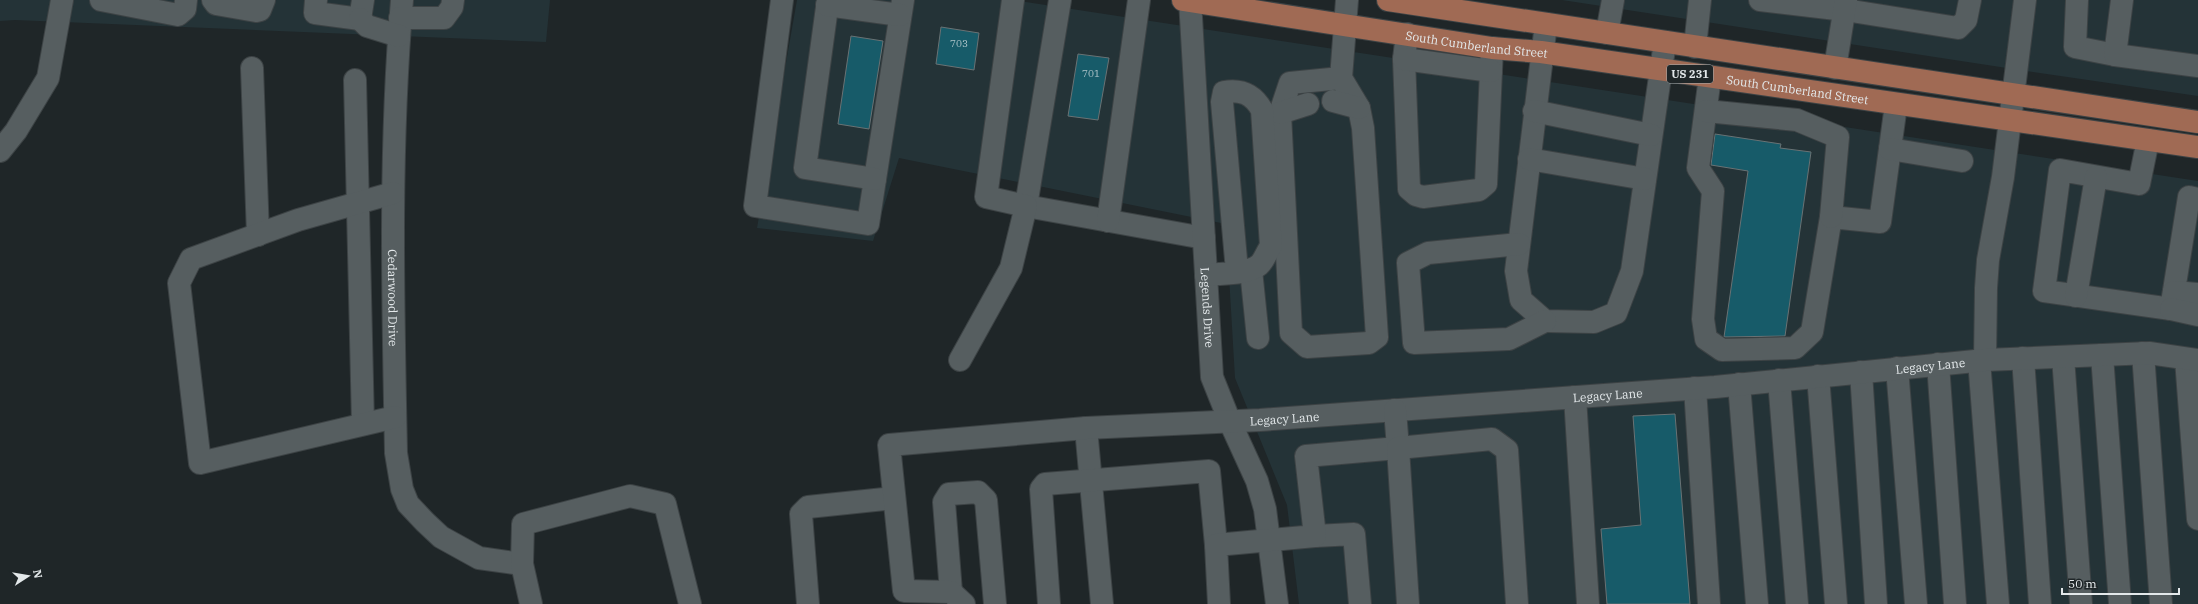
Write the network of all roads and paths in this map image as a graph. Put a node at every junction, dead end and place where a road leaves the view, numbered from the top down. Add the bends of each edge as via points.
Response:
1 (62, 0) edge
2 (101, 0) edge
3 (186, 0) edge
4 (213, 0) edge
5 (264, 0) edge
6 (316, 0) edge
7 (453, 0) edge
8 (782, 0) edge
9 (1014, 0) edge
10 (1060, 0) edge
11 (1139, 0) edge
12 (1187, 0) edge
13 (1347, 0) edge
14 (1388, 0) edge
15 (1613, 0) edge
16 (1700, 0) edge
17 (1768, 0) edge
18 (1970, 0) edge
19 (2025, 0) edge
20 (2077, 0) edge
21 (2122, 0) edge
22 (827, 2) edge
23 (1800, 2) edge
24 (1846, 5) edge
25 (901, 8) edge
26 (362, 9) edge
27 (400, 18) edge
28 (1344, 24) junction
29 (1546, 24) junction
30 (1607, 33) junction
31 (1407, 34) junction
32 (1665, 42) junction
33 (1695, 47) junction
34 (1492, 48) junction
35 (1541, 52) junction
36 (2115, 55) junction
37 (1404, 58) junction
38 (2198, 66) edge
39 (252, 68) dead end
40 (1835, 68) junction
41 (1661, 70) junction
42 (1491, 71) junction
43 (1710, 77) junction
44 (1341, 78) junction
45 (355, 80) dead end
46 (2014, 95) junction
47 (1333, 100) dead end
48 (1308, 104) dead end
49 (1896, 104) junction
50 (1359, 108) junction
51 (1534, 111) junction
52 (1706, 111) junction
53 (1280, 113) junction
54 (2010, 121) junction
55 (2198, 122) edge
56 (1651, 135) junction
57 (2148, 140) junction
58 (2198, 147) edge
59 (1890, 149) junction
60 (0, 151) edge
61 (1529, 159) junction
62 (1962, 161) dead end
63 (2096, 177) junction
64 (875, 179) junction
65 (1645, 179) junction
66 (393, 194) junction
67 (2198, 199) edge
68 (357, 205) junction
69 (1026, 206) junction
70 (1831, 217) junction
71 (1108, 221) junction
72 (258, 235) junction
73 (1204, 238) junction
74 (1519, 244) junction
75 (1251, 265) junction
76 (1206, 275) junction
77 (2198, 294) edge
78 (2076, 296) junction
79 (2173, 301) junction
80 (2198, 314) edge
81 (1545, 321) junction
82 (1258, 338) dead end
83 (2143, 353) junction
84 (2102, 355) junction
85 (2063, 356) junction
86 (2023, 358) junction
87 (2192, 359) edge
88 (960, 360) dead end
89 (1982, 360) junction
90 (1938, 364) junction
91 (1897, 368) junction
92 (1861, 372) junction
93 (1818, 376) junction
94 (1779, 380) junction
95 (1739, 384) junction
96 (1695, 388) junction
97 (1575, 397) junction
98 (1395, 410) junction
99 (395, 417) junction
100 (1230, 422) junction
101 (363, 424) junction
102 (1086, 428) junction
103 (1398, 448) junction
104 (1091, 479) junction
105 (894, 498) junction
106 (2198, 519) edge
107 (1315, 536) junction
108 (1269, 540) junction
109 (1216, 545) junction
110 (522, 564) junction
111 (958, 598) edge
112 (904, 600) edge
113 (531, 604) edge
114 (690, 604) edge
115 (808, 604) edge
116 (995, 604) edge
117 (1049, 604) edge
118 (1102, 604) edge
119 (1219, 604) edge
120 (1277, 604) edge
121 (1360, 604) edge
122 (1408, 604) edge
123 (1517, 604) edge
124 (1588, 604) edge
125 (1709, 604) edge
126 (1757, 604) edge
127 (1797, 604) edge
128 (1836, 604) edge
129 (1876, 604) edge
130 (1916, 604) edge
131 (1955, 604) edge
132 (1998, 604) edge
133 (2040, 604) edge
134 (2081, 604) edge
135 (2120, 604) edge
136 (2161, 604) edge

1 - 60 street via 48,78 16,131
2 - 3 street via 178,15 185,9
4 - 5 street via 216,4 256,11 260,10
6 - 26 street via 315,13
7 - 27 street via 452,7 444,18
8 - 64 street via 755,206 868,224
9 - 69 street via 986,197
10 - 69 street
11 - 71 street
12 - 28 main road, South Cumberland Street / US 231
12 - 73 street, Legends Drive
13 - 28 street
14 - 29 main road, US 231
15 - 30 street
16 - 33 street
17 - 23 street
18 - 24 street via 1966,20 1958,28
19 - 46 street
20 - 36 street via 2075,47
21 - 36 street
22 - 25 street
22 - 64 street via 805,168
23 - 24 street
24 - 40 street
25 - 64 street
26 - 27 street via 367,26
27 - 66 street, Cedarwood Drive
28 - 31 main road, South Cumberland Street / US 231
28 - 44 street
29 - 30 main road, US 231
29 - 35 street
30 - 32 main road, US 231
31 - 34 main road, South Cumberland Street / US 231
31 - 37 street
32 - 33 main road, US 231
32 - 41 street
33 - 40 main road, US 231
34 - 35 main road, South Cumberland Street / US 231
34 - 42 street
35 - 41 main road, South Cumberland Street / US 231
35 - 51 street
36 - 38 street
37 - 42 street
37 - 42 street via 1409,189 1416,195 1479,190 1486,184
39 - 72 street
40 - 46 main road, US 231
41 - 43 main road, South Cumberland Street / US 231
41 - 56 street
43 - 49 main road, South Cumberland Street / US 231
43 - 52 street
44 - 50 street
44 - 53 street via 1290,83
45 - 68 street
46 - 54 street
46 - 55 main road, US 231
47 - 50 street
48 - 53 street
49 - 54 main road, South Cumberland Street / US 231
49 - 59 street
50 - 53 street via 1364,136 1377,337 1369,343 1307,347 1291,333
51 - 56 street
51 - 61 street
52 - 70 street via 1797,120 1838,137
52 - 70 street via 1698,168 1713,191 1703,319 1706,339 1722,350 1795,348 1812,332
54 - 57 main road, South Cumberland Street / US 231
54 - 89 street via 1988,260
56 - 65 street
57 - 58 main road, South Cumberland Street / US 231
57 - 63 street via 2139,184
59 - 62 street
59 - 70 street via 1880,222
61 - 65 street
61 - 74 street
63 - 78 street
63 - 78 street via 2060,170 2044,291
65 - 81 street via 1632,272 1616,313 1594,322
66 - 68 street
66 - 99 street, Cedarwood Drive
67 - 79 street via 2189,197
68 - 72 street via 298,220
68 - 101 street
69 - 71 street
69 - 88 street via 1011,268
71 - 73 street
72 - 101 street via 191,259 179,283 200,463
73 - 76 street, Legends Drive
74 - 81 street via 1516,271 1521,300
74 - 81 street via 1428,253 1408,263 1414,343 1510,339
75 - 75 street via 1271,246 1262,110 1251,98 1232,90 1224,92 1222,102 1229,178
75 - 76 street
75 - 82 street
76 - 100 street, Legends Drive via 1212,377
77 - 79 street
78 - 79 street
79 - 80 street
83 - 84 street, Legacy Lane
83 - 87 street, Legacy Lane
83 - 136 street
84 - 85 street, Legacy Lane
84 - 135 street
85 - 86 street, Legacy Lane
85 - 134 street
86 - 89 street, Legacy Lane
86 - 133 street
87 - 106 street
89 - 90 street, Legacy Lane
89 - 132 street
90 - 91 street, Legacy Lane
90 - 131 street
91 - 92 street, Legacy Lane
91 - 130 street
92 - 93 street, Legacy Lane
92 - 129 street
93 - 94 street, Legacy Lane
93 - 128 street
94 - 95 street, Legacy Lane
94 - 127 street
95 - 96 street, Legacy Lane
95 - 126 street
96 - 97 street, Legacy Lane
96 - 125 street
97 - 98 street, Legacy Lane
97 - 124 street
98 - 100 street, Legacy Lane
98 - 103 street
99 - 101 street
99 - 110 street, Cedarwood Drive via 398,474 408,504 441,537 479,558
100 - 102 street, Legacy Lane
100 - 108 street, Legends Drive via 1257,481 1265,509
102 - 104 street
102 - 105 street, Legacy Lane via 889,445
103 - 107 street via 1306,456
103 - 122 street
103 - 123 street via 1492,439 1507,450
104 - 109 street via 1209,472
104 - 117 street via 1045,484 1041,489
104 - 118 street
105 - 112 street
105 - 115 street via 808,507 801,514
107 - 108 street
107 - 121 street via 1354,534
108 - 109 street
108 - 120 street, Legends Drive
109 - 119 street
110 - 113 street
110 - 114 street via 523,524 630,496 665,504
111 - 112 street
111 - 116 street via 944,502 949,494 978,492 986,500

